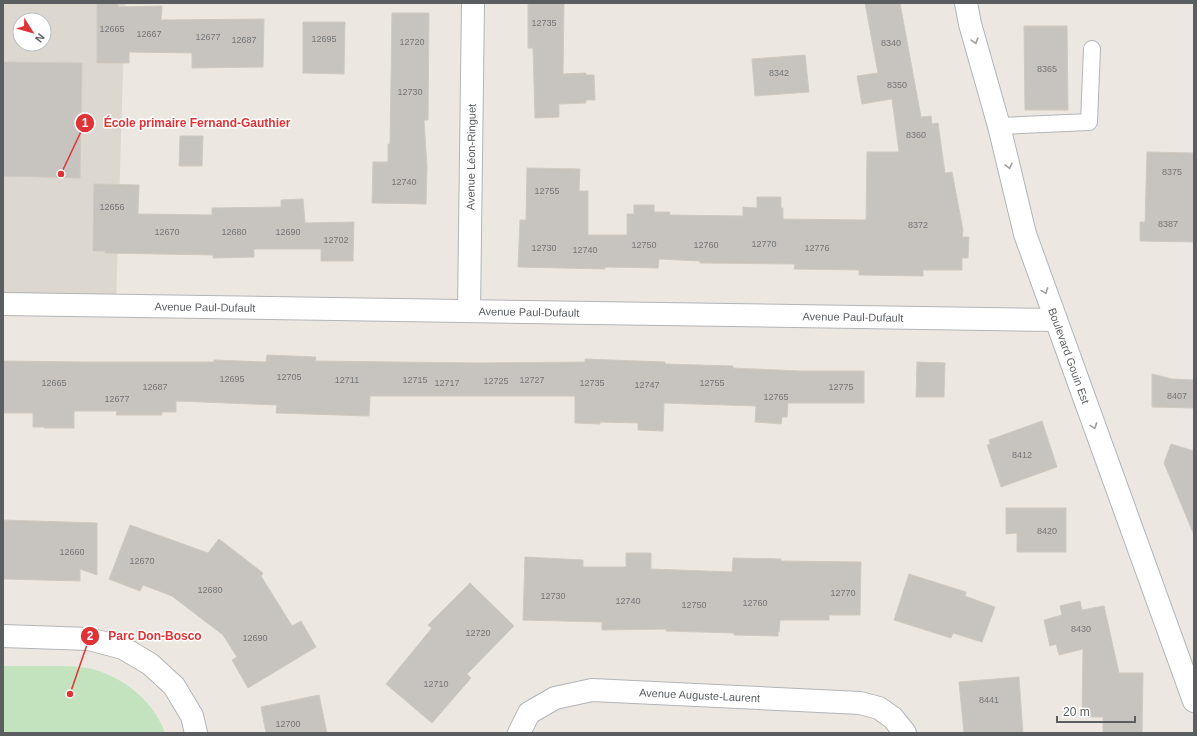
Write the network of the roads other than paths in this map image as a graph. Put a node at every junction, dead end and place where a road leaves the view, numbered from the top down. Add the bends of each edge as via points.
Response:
1 (473, 3) edge
2 (966, 3) edge
3 (1092, 48) dead end
4 (999, 126) junction
5 (3, 304) edge
6 (469, 310) junction
7 (1056, 320) junction
8 (3, 636) edge
9 (1194, 702) edge
10 (899, 726) edge
11 (196, 733) edge
12 (520, 733) edge

1 - 6 street, Avenue Léon-Ringuet
2 -> 4 street, Boulevard Gouin Est
3 - 4 lane via 1089,122
4 -> 7 street, Boulevard Gouin Est via 1025,234
5 - 6 street, Avenue Paul-Dufault
6 - 7 street, Avenue Paul-Dufault
7 -> 9 street, Boulevard Gouin Est
8 - 11 street via 89,639 123,648 150,664 174,686 192,716
10 - 12 street, Avenue Auguste-Laurent via 879,708 860,703 592,690 555,698 529,713

